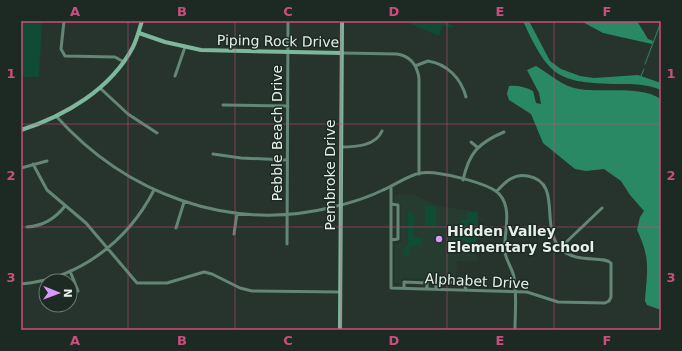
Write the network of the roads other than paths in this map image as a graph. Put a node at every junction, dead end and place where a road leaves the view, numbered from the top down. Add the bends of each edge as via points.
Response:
1 (64, 21) edge
2 (142, 21) edge
3 (288, 21) edge
4 (342, 21) edge
5 (139, 33) junction
6 (185, 47) junction
7 (288, 52) junction
8 (342, 53) junction
9 (124, 62) junction
10 (415, 66) junction
11 (175, 76) dead end
12 (100, 88) junction
13 (466, 97) dead end
14 (223, 105) dead end
15 (288, 106) junction
16 (56, 116) junction
17 (21, 130) edge
18 (382, 131) dead end
19 (504, 132) dead end
20 (157, 133) dead end
21 (471, 142) dead end
22 (341, 147) junction
23 (477, 147) junction
24 (213, 154) dead end
25 (287, 160) junction
26 (47, 161) dead end
27 (33, 164) junction
28 (21, 168) edge
29 (419, 174) junction
30 (463, 180) junction
31 (391, 186) junction
32 (154, 190) junction
33 (497, 191) junction
34 (184, 202) junction
35 (391, 204) junction
36 (341, 205) junction
37 (65, 206) junction
38 (602, 208) dead end
39 (237, 214) junction
40 (287, 215) junction
41 (27, 227) dead end
42 (176, 228) dead end
43 (234, 234) dead end
44 (391, 240) junction
45 (287, 244) dead end
46 (108, 248) junction
47 (560, 248) junction
48 (70, 271) joint
49 (21, 284) edge
50 (404, 288) junction
51 (427, 289) junction
52 (436, 289) junction
53 (466, 290) junction
54 (515, 291) junction
55 (340, 292) junction
56 (340, 330) edge
57 (515, 330) edge

1 - 9 street via 61,49 65,56 115,57
2 - 5 street
3 - 7 street, Pebble Beach Drive
4 - 8 street, Pembroke Drive
5 - 6 street, Piping Rock Drive
5 - 9 street
6 - 7 street, Piping Rock Drive via 214,51
6 - 11 street
7 - 8 street, Piping Rock Drive
7 - 15 street, Pebble Beach Drive
8 - 10 street, Piping Rock Drive via 397,54 409,59
8 - 22 street, Pembroke Drive
9 - 12 street
10 - 13 street via 428,61 448,70 460,81
10 - 29 street via 419,78
12 - 16 street
12 - 20 street via 128,114
14 - 15 street
15 - 25 street, Pebble Beach Drive
16 - 17 street
16 - 32 street via 101,159 126,176
18 - 22 street via 380,136 371,142
19 - 23 street
21 - 23 street
22 - 36 street, Pembroke Drive
23 - 30 street via 469,158
24 - 25 street
25 - 40 street, Pebble Beach Drive
26 - 27 street
27 - 28 street
27 - 37 street via 47,190
29 - 30 street via 434,173
29 - 31 street
30 - 33 street
31 - 35 street
31 - 36 street via 373,195
32 - 34 street
32 - 46 street via 133,223
33 - 47 street via 507,180 520,176 534,178 542,183 550,198 550,223
33 - 54 street via 506,207 505,253 513,273
34 - 39 street
34 - 42 street
35 - 44 street
35 - 44 street via 398,205 398,239
36 - 40 street
36 - 55 street, Pembroke Drive
37 - 41 street via 49,221
37 - 46 street via 86,223
38 - 47 street
39 - 40 street
39 - 43 street
40 - 45 street, Pebble Beach Drive
44 - 50 street, Alphabet Drive via 391,288
46 - 48 street
46 - 55 street via 137,283 167,283 204,272 252,292
47 - 54 street, Alphabet Drive via 579,259 610,262 610,302 558,302 532,293
48 - 49 street
50 - 51 street, Alphabet Drive
50 - 51 street via 404,282 427,283
51 - 52 street, Alphabet Drive
52 - 53 street, Alphabet Drive
52 - 53 street via 436,282 466,284
53 - 54 street, Alphabet Drive
54 - 57 street
55 - 56 street, Pembroke Drive

